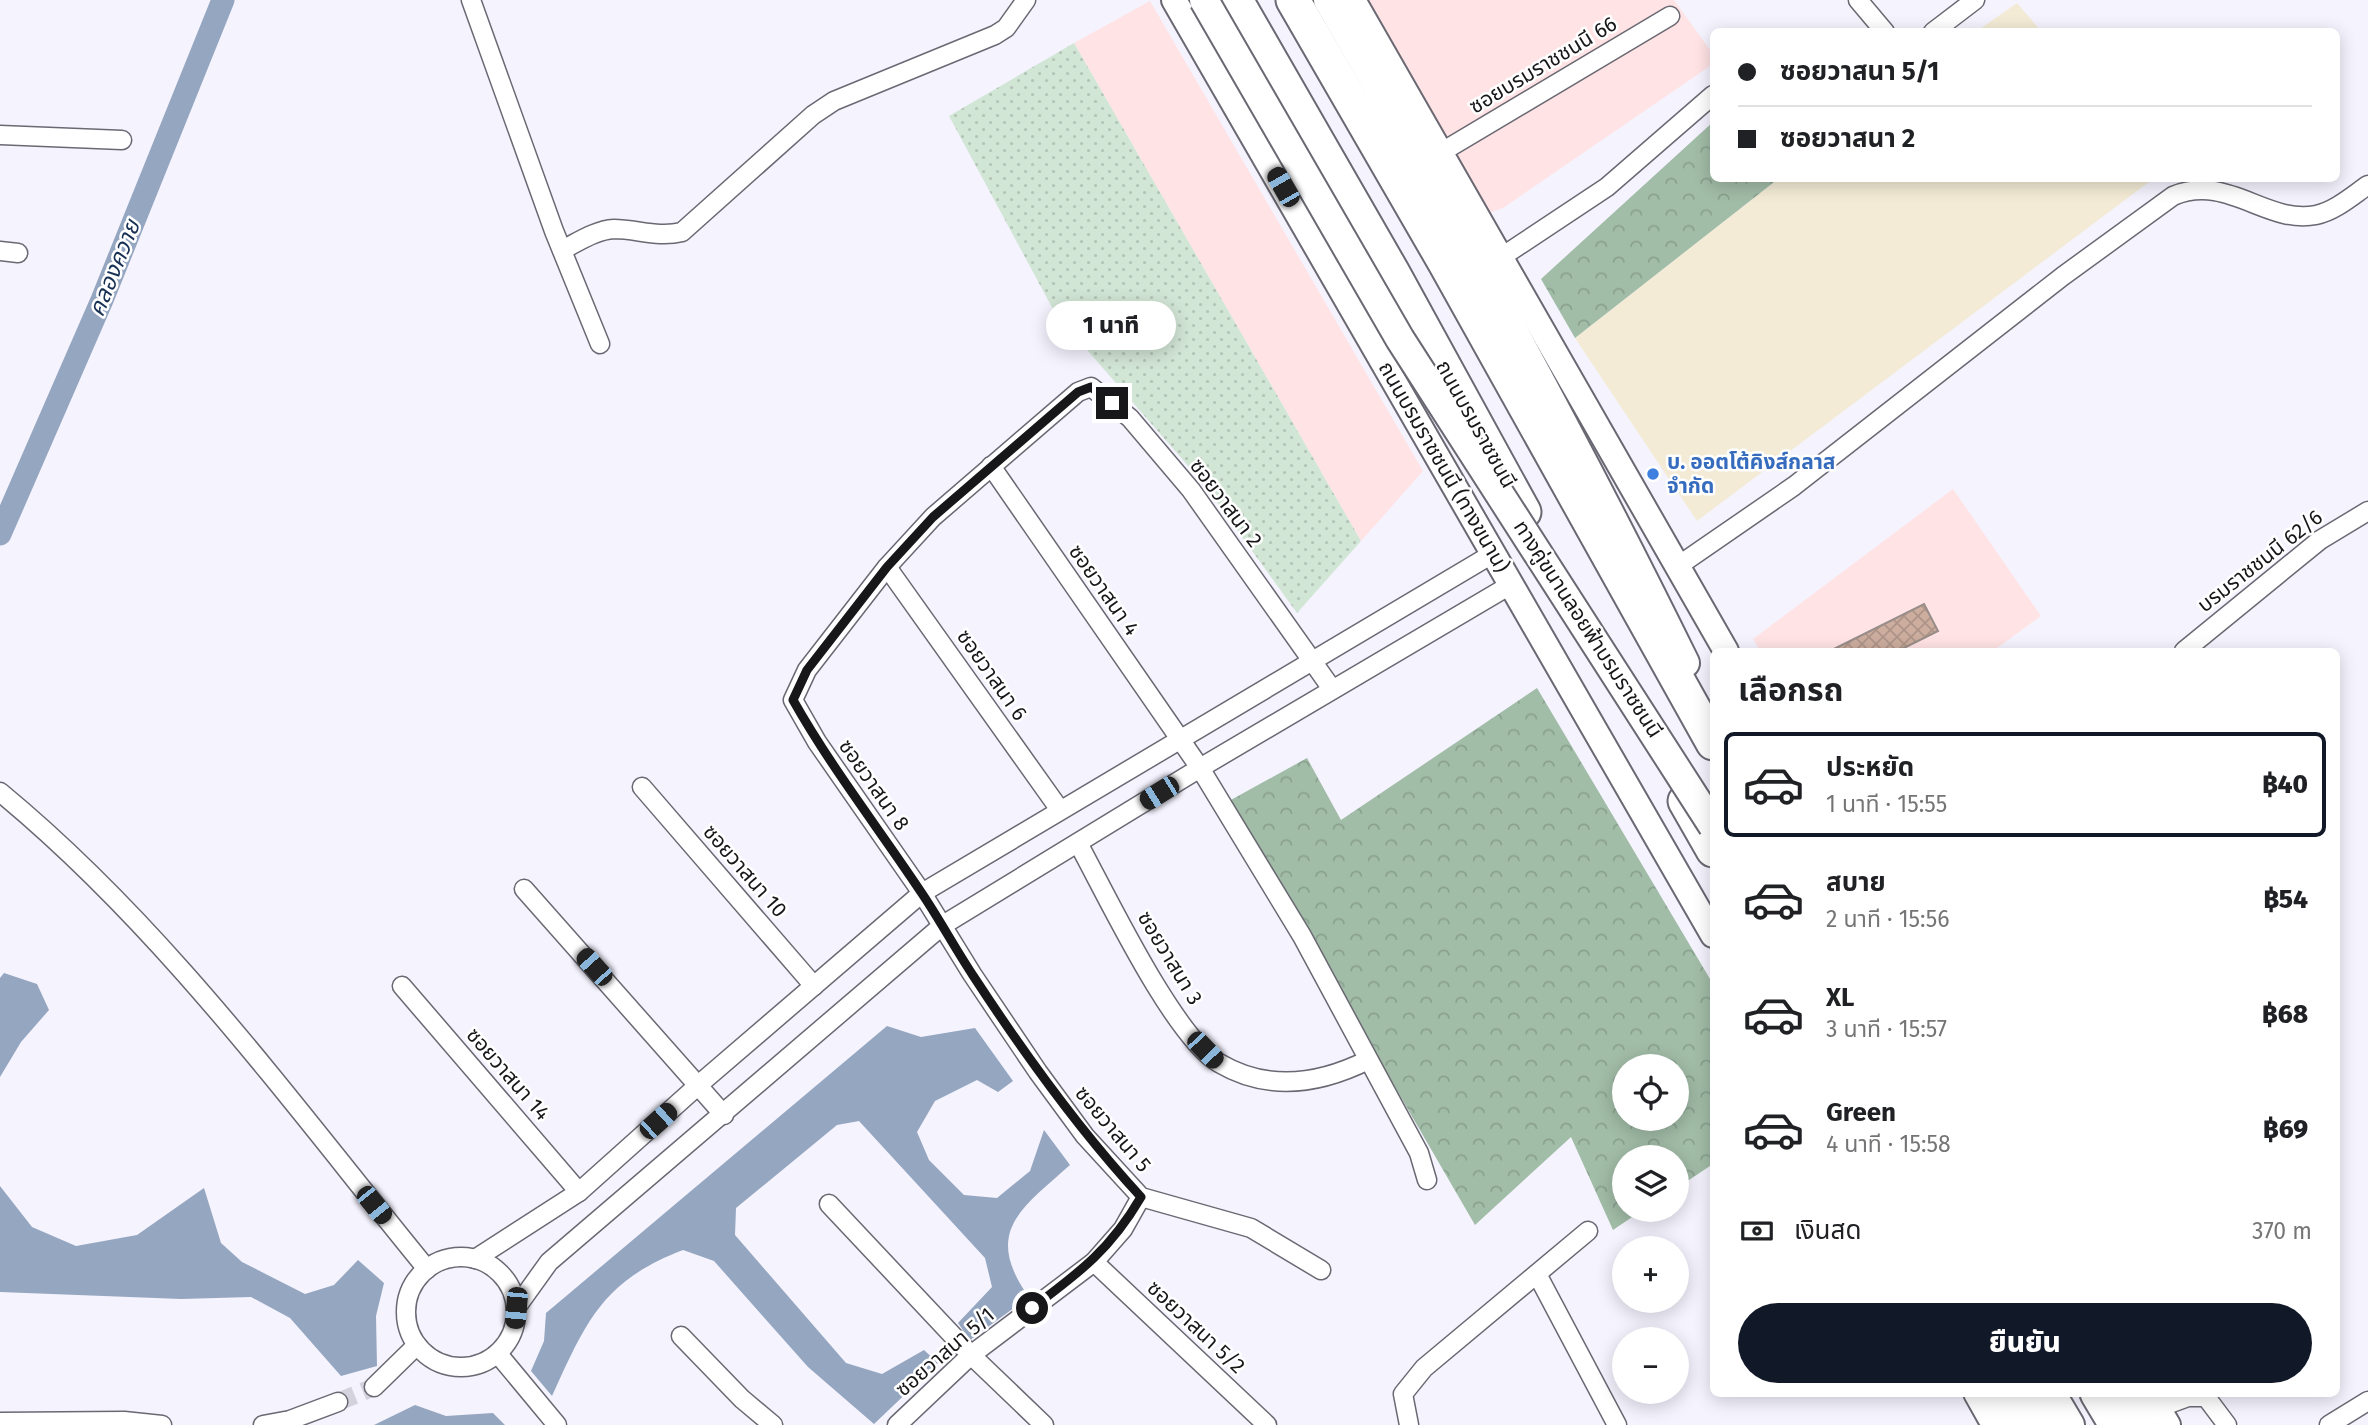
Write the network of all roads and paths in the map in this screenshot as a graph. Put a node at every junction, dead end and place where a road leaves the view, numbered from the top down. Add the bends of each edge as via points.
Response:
1 (471, 0) edge
2 (1027, 0) edge
3 (1174, 0) edge
4 (1204, 0) edge
5 (1236, 0) edge
6 (1293, 0) edge
7 (1328, 0) edge
8 (1353, 0) edge
9 (1858, 0) edge
10 (1975, 0) edge
11 (1670, 16) dead end
12 (1882, 28) edge
13 (1938, 28) edge
14 (1710, 98) edge
15 (0, 135) edge
16 (122, 140) dead end
17 (1440, 153) junction
18 (2368, 185) edge
19 (562, 250) junction
20 (0, 251) edge
21 (18, 253) dead end
22 (1500, 258) junction
23 (600, 344) dead end
24 (991, 467) junction
25 (2368, 511) edge
26 (1494, 553) junction
27 (1678, 566) junction
28 (887, 567) junction
29 (1512, 584) junction
30 (1724, 648) edge
31 (2187, 648) edge
32 (1312, 658) junction
33 (1332, 689) junction
34 (1710, 715) edge
35 (1180, 738) junction
36 (1710, 738) edge
37 (1200, 768) junction
38 (642, 787) dead end
39 (0, 793) edge
40 (1060, 810) junction
41 (1710, 821) edge
42 (1078, 843) junction
43 (1710, 845) edge
44 (524, 889) dead end
45 (922, 893) junction
46 (943, 925) junction
47 (1710, 930) edge
48 (402, 986) dead end
49 (814, 986) junction
50 (1368, 1060) junction
51 (698, 1085) junction
52 (724, 1115) junction
53 (1427, 1180) dead end
54 (579, 1192) junction
55 (1141, 1197) junction
56 (829, 1204) dead end
57 (1588, 1231) dead end
58 (475, 1259) junction
59 (1094, 1262) junction
60 (426, 1269) junction
61 (1321, 1270) dead end
62 (1537, 1274) junction
63 (516, 1308) junction
64 (681, 1336) dead end
65 (417, 1345) junction
66 (498, 1354) junction
67 (971, 1355) junction
68 (374, 1387) tunnel mouth
69 (1978, 1397) edge
70 (2001, 1397) edge
71 (2030, 1397) edge
72 (2053, 1397) edge
73 (2086, 1397) edge
74 (2099, 1397) edge
75 (2130, 1397) edge
76 (2188, 1397) edge
77 (2207, 1397) edge
78 (338, 1402) tunnel mouth
79 (2368, 1402) edge
80 (2154, 1413) edge
81 (0, 1422) edge
82 (162, 1425) edge
83 (264, 1425) edge
84 (557, 1425) edge
85 (773, 1425) edge
86 (897, 1425) edge
87 (1044, 1425) edge
88 (1267, 1425) edge
89 (1409, 1425) edge
90 (1617, 1425) edge
91 (1994, 1425) edge
92 (2018, 1425) edge
93 (2047, 1425) edge
94 (2070, 1425) edge
95 (2102, 1425) edge
96 (2116, 1425) edge
97 (2227, 1425) edge
98 (2329, 1425) edge

1 - 19 street
2 - 19 street via 995,35 864,88 813,115 682,232 670,235 613,229
3 - 26 main road, ถนนบรมราชชนนี (ทางขนาน)
4 - 41 main road, ทางคู่ขนานลอยฟ้าบรมราชชนนี, bridge via 1400,339
5 - 43 highway, ถนนบรมราชชนนี via 1394,274
6 - 36 highway
7 - 34 main road via 1574,440
8 - 17 main road
9 - 12 street
10 - 13 street
11 - 17 street, ซอยบรมราชชนนี 66
14 - 22 street via 1607,187
15 - 16 street
17 - 22 main road
18 - 27 street via 2333,209 2315,215 2286,212 2207,188 2173,196 1794,486
19 - 23 street
20 - 21 street
22 - 27 main road
24 - 28 street via 933,517
24 - 32 street, ซอยวาสนา 2 via 1078,392 1091,387 1130,418 1191,490
24 - 35 street, ซอยวาสนา 4
25 - 31 street, บรมราชชนนี 62/6 via 2320,540
26 - 29 main road, ถนนบรมราชชนนี (ทางขนาน)
26 - 32 street
27 - 30 main road
28 - 40 street, ซอยวาสนา 6
28 - 45 street, ซอยวาสนา 8 via 807,670 793,700
29 - 33 street
29 - 47 main road, ถนนบรมราชชนนี (ทางขนาน)
32 - 33 street, ซอยวาสนา 2
32 - 35 street
33 - 37 street
35 - 37 street, ซอยวาสนา 4
35 - 40 street
37 - 42 street
37 - 50 street, ซอยวาสนา 4 via 1302,936
38 - 49 street, ซอยวาสนา 10
39 - 60 street via 64,846 164,949
40 - 45 street
42 - 46 street
42 - 50 street, ซอยวาสนา 3 via 1166,1003 1218,1062 1274,1082 1305,1082 1337,1075
44 - 51 street
45 - 46 street, ซอยวาสนา 8
45 - 49 street
46 - 52 street
46 - 55 street, ซอยวาสนา 5 via 1038,1072 1086,1136
48 - 54 street, ซอยวาสนา 14
49 - 51 street
50 - 53 street, ซอยวาสนา 4 via 1419,1153
51 - 52 street
51 - 54 street
52 - 63 street via 549,1262
54 - 58 street
55 - 59 street, ซอยวาสนา 5/1 via 1123,1229
55 - 61 street, ซอยวาสนา 5 via 1251,1228
56 - 67 street
57 - 62 street
58 - 60 street via 450,1259
58 - 63 street via 504,1278
59 - 67 street, ซอยวาสนา 5/1
59 - 88 street, ซอยวาสนา 5/2
60 - 65 street via 407,1299 406,1317
62 - 89 street via 1424,1368 1403,1394
62 - 90 street
63 - 66 street via 512,1333
64 - 85 street
65 - 66 street via 450,1367 467,1368
65 - 68 street
66 - 84 street
67 - 86 street, ซอยวาสนา 5/1
67 - 87 street
69 - 91 main road
70 - 92 main road
71 - 93 highway
72 - 94 main road
73 - 95 main road
74 - 96 highway
75 - 80 main road
76 - 80 street
77 - 97 street
78 - 83 street
79 - 98 street
81 - 82 street

